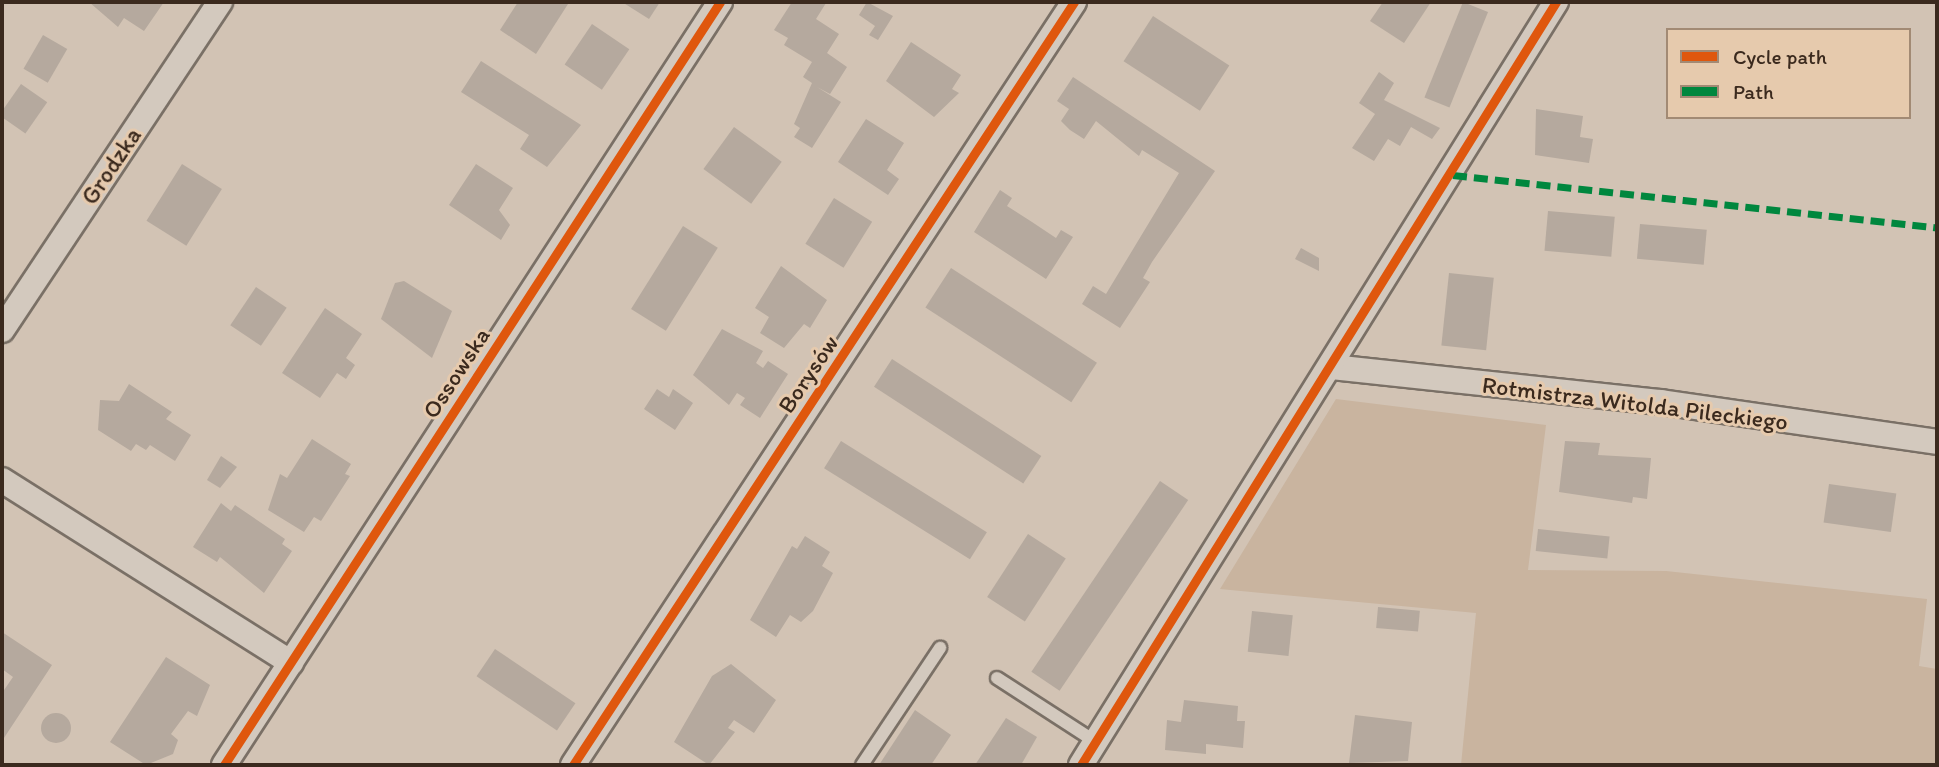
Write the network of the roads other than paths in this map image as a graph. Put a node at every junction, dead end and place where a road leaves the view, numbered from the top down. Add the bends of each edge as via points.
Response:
1 (220, 2) edge
2 (720, 2) edge
3 (1074, 2) edge
4 (1556, 2) edge
5 (2, 330) edge
6 (1332, 367) junction
7 (1937, 442) edge
8 (2, 480) edge
9 (940, 648) dead end
10 (291, 663) junction
11 (997, 678) dead end
12 (1096, 742) junction
13 (225, 765) edge
14 (573, 765) edge
15 (862, 765) edge
16 (1081, 765) edge

1 - 5 street, Grodzka
2 - 10 street, Ossowska
3 - 14 street, Borysów
4 - 6 street
6 - 7 street, Rotmistrza Witolda Pileckiego via 1661,402
6 - 12 street
8 - 10 street
9 - 15 lane
10 - 13 street, Ossowska
11 - 12 lane
12 - 16 street

